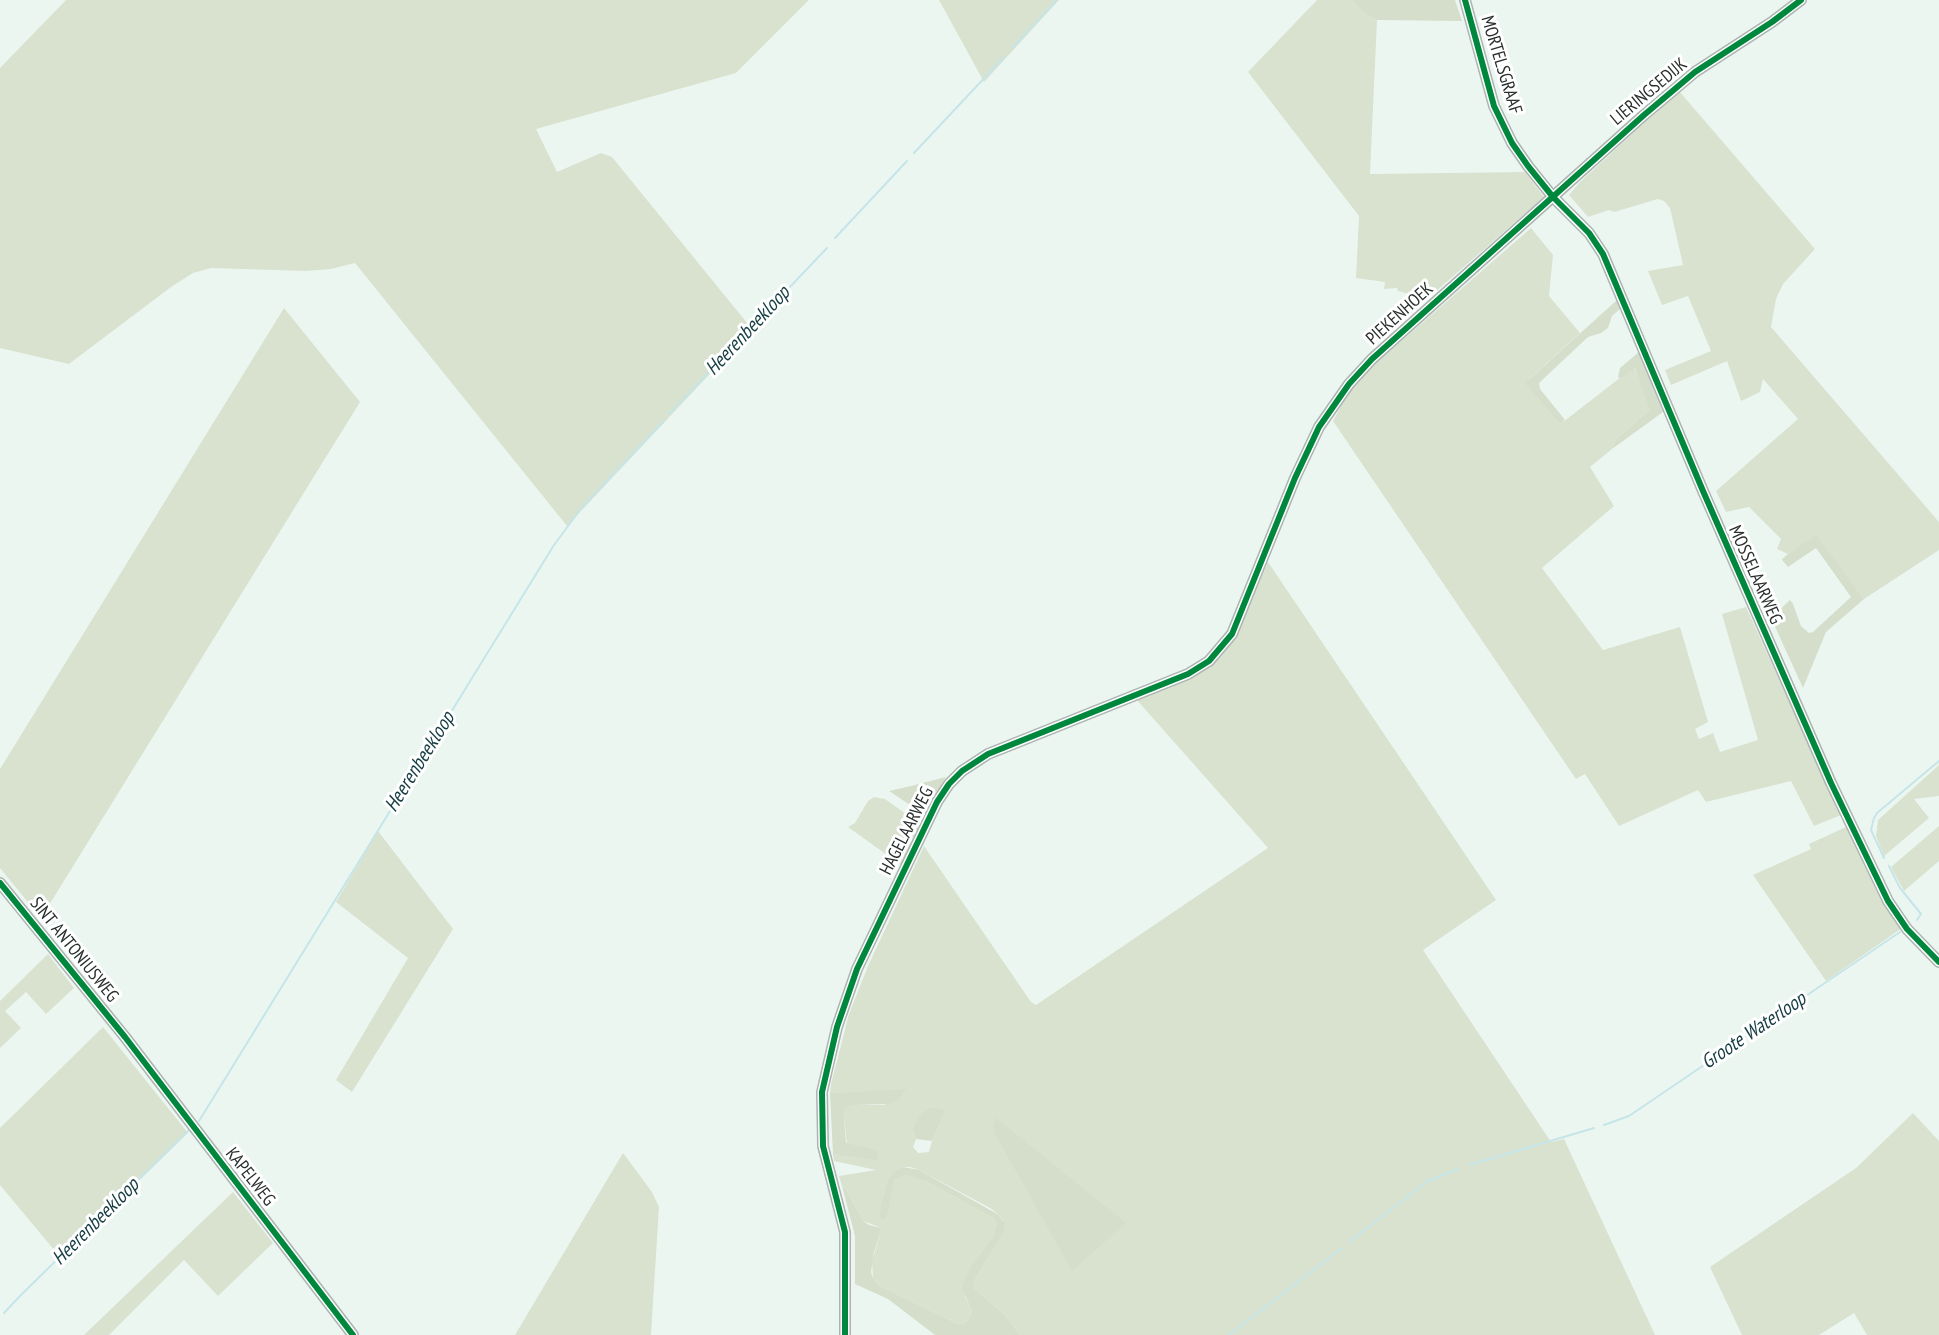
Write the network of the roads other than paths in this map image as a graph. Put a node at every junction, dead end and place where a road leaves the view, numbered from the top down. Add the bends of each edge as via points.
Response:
1 (1464, 0) edge
2 (1801, 0) edge
3 (1553, 196) junction
4 (1295, 478) joint
5 (0, 882) edge
6 (1939, 962) edge
7 (125, 1036) joint
8 (353, 1335) edge
9 (845, 1335) edge

1 - 3 street, MORTELSGRAAF via 1494,106 1512,143
2 - 3 street, LIERINGSEDIJK via 1695,72
3 - 4 street, PIEKENHOEK via 1349,384 1319,427
3 - 6 street, MOSSELAARWEG via 1589,233 1603,254 1831,783 1888,901 1907,929
4 - 9 street, HAGELAARWEG via 1232,634 1209,661 1188,674 988,754 962,771 937,802 857,969 837,1027 822,1092 823,1146 845,1232
5 - 7 street, SINT ANTONIUSWEG
7 - 8 street, KAPELWEG

